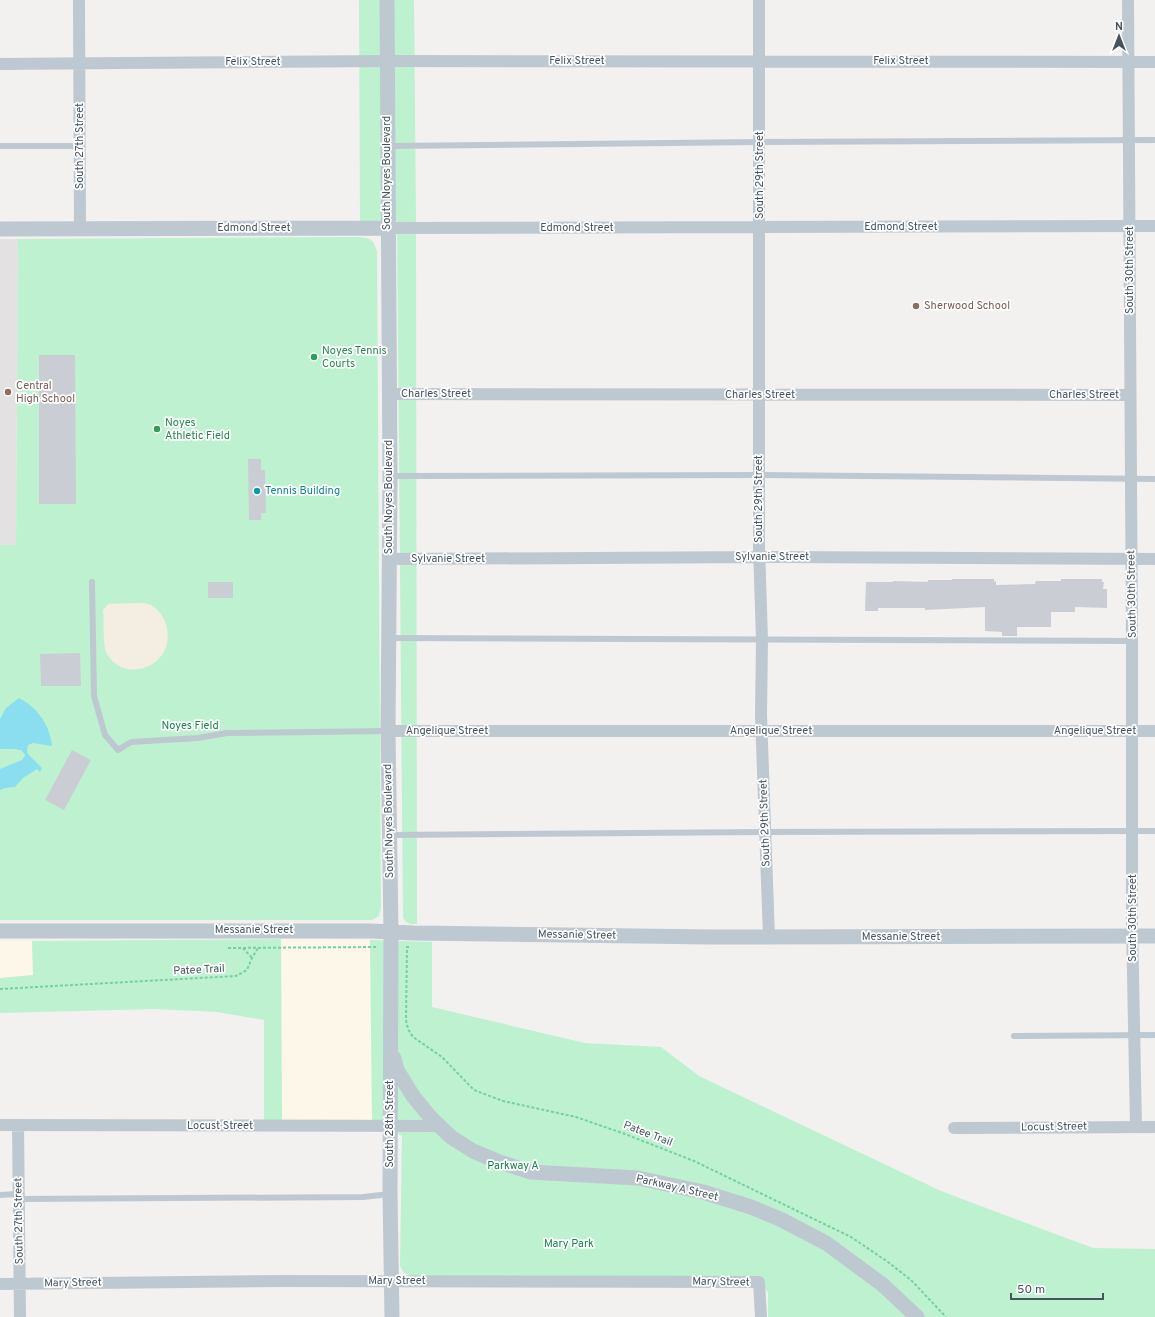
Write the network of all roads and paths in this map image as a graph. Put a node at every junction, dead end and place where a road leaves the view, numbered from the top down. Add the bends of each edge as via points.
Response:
1 (79, 0) edge
2 (387, 0) edge
3 (759, 0) edge
4 (1128, 0) edge
5 (387, 61) junction
6 (760, 61) junction
7 (1128, 62) junction
8 (1155, 62) edge
9 (0, 64) edge
10 (79, 64) junction
11 (1129, 140) junction
12 (1155, 140) edge
13 (760, 142) junction
14 (0, 146) edge
15 (79, 146) junction
16 (387, 146) junction
17 (1130, 226) junction
18 (1155, 226) edge
19 (760, 227) junction
20 (388, 228) junction
21 (0, 229) edge
22 (80, 229) junction
23 (389, 394) junction
24 (759, 395) junction
25 (1130, 395) junction
26 (758, 475) junction
27 (390, 476) junction
28 (1131, 479) junction
29 (1155, 479) edge
30 (759, 558) junction
31 (389, 559) junction
32 (1131, 559) junction
33 (1155, 559) edge
34 (92, 582) dead end
35 (389, 638) junction
36 (762, 640) junction
37 (1132, 641) junction
38 (1133, 730) junction
39 (388, 731) junction
40 (1155, 731) edge
41 (762, 732) junction
42 (1132, 831) junction
43 (1155, 831) edge
44 (765, 832) junction
45 (389, 835) junction
46 (0, 930) edge
47 (391, 932) junction
48 (1133, 936) junction
49 (1155, 936) edge
50 (769, 937) junction
51 (410, 940) junction
52 (391, 947) junction
53 (228, 948) dead end
54 (242, 948) junction
55 (258, 948) junction
56 (252, 958) junction
57 (0, 989) edge
58 (1155, 1034) edge
59 (1134, 1035) junction
60 (1014, 1036) dead end
61 (390, 1044) junction
62 (0, 1126) edge
63 (18, 1126) junction
64 (390, 1126) junction
65 (439, 1126) junction
66 (1136, 1127) junction
67 (1155, 1127) edge
68 (954, 1128) dead end
69 (390, 1194) junction
70 (0, 1195) edge
71 (18, 1197) junction
72 (391, 1281) junction
73 (20, 1283) junction
74 (0, 1284) edge
75 (20, 1317) edge
76 (392, 1317) edge
77 (761, 1317) edge
78 (917, 1317) edge
79 (946, 1317) edge

1 - 10 street, South 27th Street
2 - 5 street, South Noyes Boulevard
3 - 6 street, South 29th Street
4 - 7 street, South 30th Street
5 - 6 street, Felix Street
5 - 10 street, Felix Street
5 - 16 street, South Noyes Boulevard
6 - 7 street, Felix Street
6 - 13 street, South 29th Street
7 - 8 street, Felix Street
7 - 11 street, South 30th Street
9 - 10 street, Felix Street
10 - 15 street, South 27th Street
11 - 12 lane
11 - 13 lane
11 - 17 street, South 30th Street
13 - 16 lane
13 - 19 street, South 29th Street
14 - 15 lane
15 - 22 street, South 27th Street
16 - 20 street, South Noyes Boulevard
17 - 18 street, Edmond Street
17 - 19 street, Edmond Street
17 - 25 street, South 30th Street
19 - 20 street, Edmond Street
19 - 24 street, South 29th Street
20 - 22 street, Edmond Street
20 - 23 street, South Noyes Boulevard
21 - 22 street, Edmond Street
23 - 24 street, Charles Street
23 - 27 street, South Noyes Boulevard
24 - 25 street, Charles Street
24 - 26 street, South 29th Street
25 - 28 street, South 30th Street
26 - 27 lane
26 - 28 lane
26 - 30 street, South 29th Street
27 - 31 street, South Noyes Boulevard
28 - 29 lane
28 - 32 street, South 30th Street
30 - 31 street, Sylvanie Street
30 - 32 street, Sylvanie Street
30 - 36 street, South 29th Street
31 - 35 street, South Noyes Boulevard
32 - 33 street, Sylvanie Street
32 - 37 street, South 30th Street
34 - 39 lane via 94,696 105,734 118,750 132,742 198,738 227,733
35 - 36 lane
35 - 39 street, South Noyes Boulevard
36 - 37 lane
36 - 41 street, South 29th Street
37 - 38 street, South 30th Street
38 - 40 street, Angelique Street
38 - 41 street, Angelique Street
38 - 42 street, South 30th Street
39 - 41 street, Angelique Street
39 - 45 street, South Noyes Boulevard
41 - 44 street, South 29th Street
42 - 43 lane
42 - 44 lane
42 - 48 street, South 30th Street
44 - 45 lane
44 - 50 street, South 29th Street
45 - 47 street, South Noyes Boulevard
46 - 47 street, Messanie Street
47 - 51 street, Messanie Street
47 - 52 street, South 28th Street
48 - 49 street, Messanie Street
48 - 50 street, Messanie Street
48 - 59 street, South 30th Street
50 - 51 street, Messanie Street
51 - 52 path, Patee Trail
51 - 79 path, Patee Trail via 406,1020 408,1029 413,1037 442,1057 474,1090 503,1102 576,1117 694,1160 851,1237 911,1280
52 - 55 path, Patee Trail
52 - 61 street, South 28th Street
53 - 54 path, Patee Trail
54 - 55 path, Patee Trail
54 - 56 path
55 - 56 path, Patee Trail
56 - 57 path, Patee Trail via 247,970 236,976
58 - 59 lane
59 - 60 lane
59 - 66 street, South 30th Street
61 - 64 street, South 28th Street
61 - 65 street, Parkway A Street via 397,1070 413,1096
62 - 63 street, Locust Street
63 - 64 street, Locust Street
63 - 71 street, South 27th Street
64 - 65 street, Locust Street
64 - 69 street, South 28th Street
65 - 78 street, Parkway A Street via 473,1151 530,1172 638,1178 703,1192 780,1219 826,1243 884,1285
66 - 67 street, Locust Street
66 - 68 street, Locust Street
69 - 71 lane via 363,1197
69 - 72 street, South 28th Street
70 - 71 lane
71 - 73 street, South 27th Street
72 - 73 street, Mary Street
72 - 76 street, South 28th Street
72 - 77 street, Mary Street via 759,1282
73 - 74 street, Mary Street
73 - 75 street, South 27th Street

